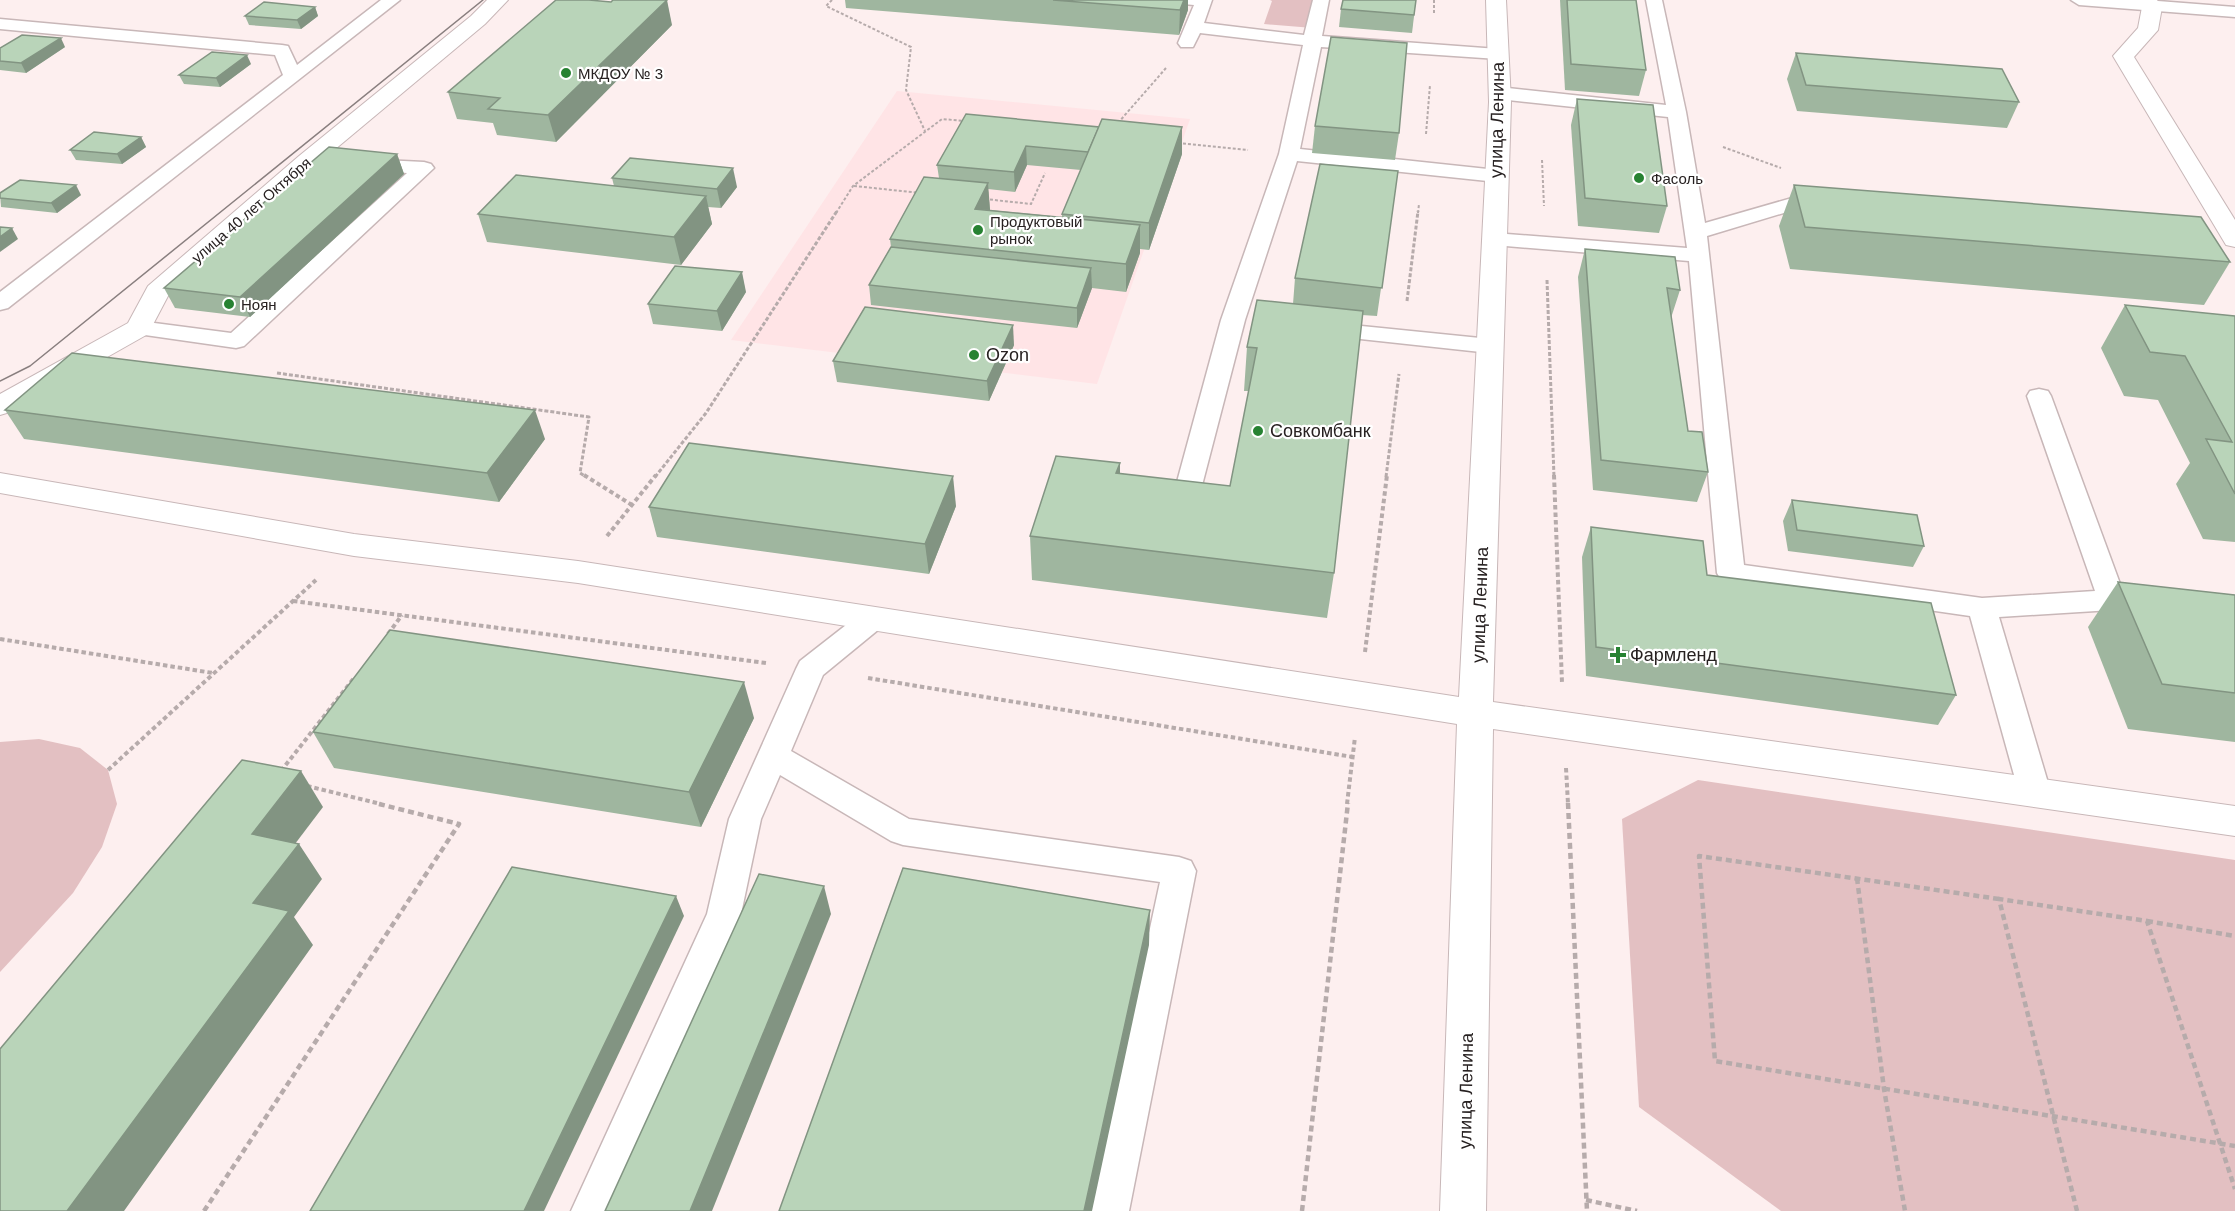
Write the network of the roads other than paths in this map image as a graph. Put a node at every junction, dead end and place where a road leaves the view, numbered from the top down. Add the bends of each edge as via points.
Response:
1 (392, 0) edge
2 (498, 0) edge
3 (1189, 0) edge
4 (1321, 0) edge
5 (1496, 0) edge
6 (1654, 0) edge
7 (2079, 0) edge
8 (2150, 3) edge
9 (2235, 12) edge
10 (0, 24) edge
11 (1193, 27) junction
12 (1313, 41) junction
13 (1186, 45) road end
14 (1498, 54) junction
15 (292, 77) junction
16 (1499, 93) junction
17 (1679, 122) junction
18 (1289, 154) junction
19 (307, 161) junction
20 (1497, 176) junction
21 (1841, 189) edge
22 (1494, 239) junction
23 (2235, 240) edge
24 (1697, 244) junction
25 (0, 303) edge
26 (1301, 327) edge
27 (139, 328) junction
28 (1490, 346) junction
29 (2039, 396) dead end
30 (0, 406) edge
31 (0, 483) edge
32 (1187, 493) edge
33 (1982, 608) junction
34 (874, 618) junction
35 (1475, 713) junction
36 (773, 756) junction
37 (2035, 793) junction
38 (2235, 821) edge
39 (591, 1211) edge
40 (1109, 1211) edge
41 (1463, 1211) edge

1 - 15 lane
2 - 19 street, улица 40 лет Октября
3 - 11 lane via 1204,2
4 - 12 lane
5 - 14 street, улица Ленина
6 - 17 lane
7 - 8 lane
8 - 9 lane
8 - 23 street via 2148,30 2123,56
10 - 15 lane via 282,50
11 - 12 lane
11 - 13 lane
12 - 14 lane
12 - 18 lane
14 - 16 street, улица Ленина
15 - 25 lane
16 - 17 lane
16 - 20 street, улица Ленина
17 - 24 lane
18 - 20 lane
18 - 32 lane via 1244,321
19 - 27 street, улица 40 лет Октября via 157,292
19 - 27 lane via 424,168 236,341
20 - 22 street, улица Ленина
21 - 24 lane
22 - 24 lane
22 - 28 street, улица Ленина
24 - 33 lane via 1731,573
26 - 28 lane
27 - 30 street
28 - 35 street, улица Ленина
29 - 33 lane via 2112,600
31 - 34 street via 354,545 578,572
33 - 37 lane
34 - 35 street
34 - 36 lane via 811,669
35 - 37 street
35 - 41 street, улица Ленина
36 - 39 lane via 745,819 724,914
36 - 40 lane via 903,832 1179,871
37 - 38 street

